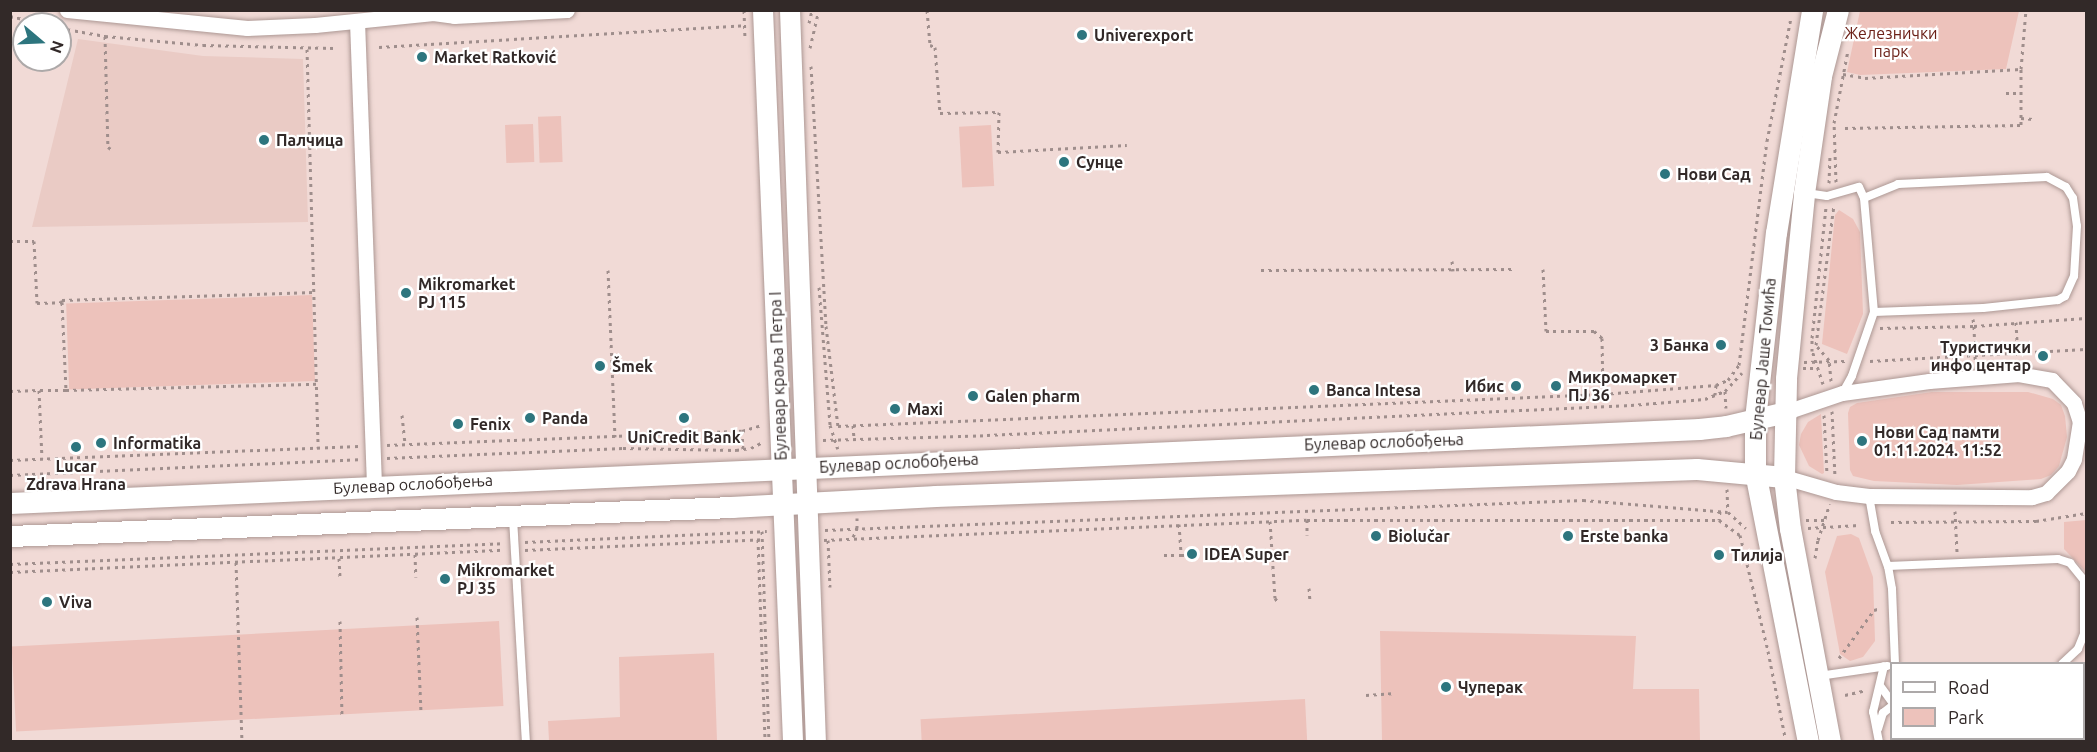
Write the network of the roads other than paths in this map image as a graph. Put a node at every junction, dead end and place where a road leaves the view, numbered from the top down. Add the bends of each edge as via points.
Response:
1 (67, 10) edge
2 (567, 10) edge
3 (763, 10) edge
4 (790, 10) edge
5 (1812, 10) edge
6 (1838, 10) edge
7 (435, 11) edge
8 (136, 15) edge
9 (357, 21) junction
10 (1804, 193) junction
11 (1864, 198) junction
12 (1874, 312) junction
13 (1842, 393) junction
14 (1786, 412) junction
15 (1755, 419) junction
16 (807, 467) junction
17 (782, 468) junction
18 (1755, 473) junction
19 (1784, 477) junction
20 (374, 486) junction
21 (1869, 496) junction
22 (10, 503) edge
23 (808, 503) junction
24 (783, 505) junction
25 (513, 516) junction
26 (10, 536) edge
27 (1888, 566) junction
28 (1890, 662) edge
29 (2063, 662) edge
30 (1890, 665) edge
31 (1817, 677) junction
32 (1881, 687) junction
33 (1890, 701) edge
34 (1890, 706) edge
35 (1877, 731) junction
36 (526, 741) edge
37 (793, 741) edge
38 (816, 741) edge
39 (1808, 741) edge
40 (1830, 741) edge
41 (1879, 741) edge

1 - 8 street
2 - 7 street via 454,16
3 - 17 street, Булевар краља Петра I
4 - 16 street, Булевар краља Петра I
5 - 15 main road, Булевар Јаше Томића via 1776,233
6 - 10 main road, Булевар Јаше Томића via 1821,76
7 - 9 street
8 - 9 street via 247,28
9 - 20 street
10 - 11 lane via 1835,194 1858,187
10 - 14 main road, Булевар Јаше Томића
11 - 12 lane
11 - 12 lane via 1898,184 2047,177 2066,187 2073,198 2077,226 2072,285 2058,300 1973,309
12 - 13 lane
13 - 14 street
13 - 21 street via 2019,374 2052,380 2074,404 2080,422 2076,451 2068,471 2046,493 2032,497
14 - 15 main road, Булевар ослобођења
14 - 19 main road, Булевар Јаше Томића
15 - 16 main road, Булевар ослобођења via 1726,426
15 - 18 main road, Булевар Јаше Томића
16 - 17 main road, Булевар ослобођења
16 - 23 street, Булевар краља Петра I
17 - 20 main road, Булевар ослобођења
17 - 24 street, Булевар краља Петра I
18 - 19 main road, Булевар ослобођења
18 - 23 main road, Булевар ослобођења via 1673,470
18 - 39 main road, Булевар Јаше Томића
19 - 21 street via 1836,492
19 - 31 main road, Булевар Јаше Томића
20 - 22 main road, Булевар ослобођења
21 - 27 lane via 1875,531
23 - 24 main road, Булевар ослобођења
23 - 38 street, Булевар краља Петра I
24 - 25 main road, Булевар ослобођења
24 - 37 street, Булевар краља Петра I
25 - 26 main road, Булевар ослобођења
25 - 36 lane
27 - 28 lane via 1892,590
27 - 29 lane via 2058,559 2070,563 2085,580 2084,634 2078,650
30 - 31 lane
30 - 32 lane
31 - 40 main road, Булевар Јаше Томића
32 - 33 lane
32 - 35 lane via 1873,712
34 - 35 lane
35 - 41 lane

